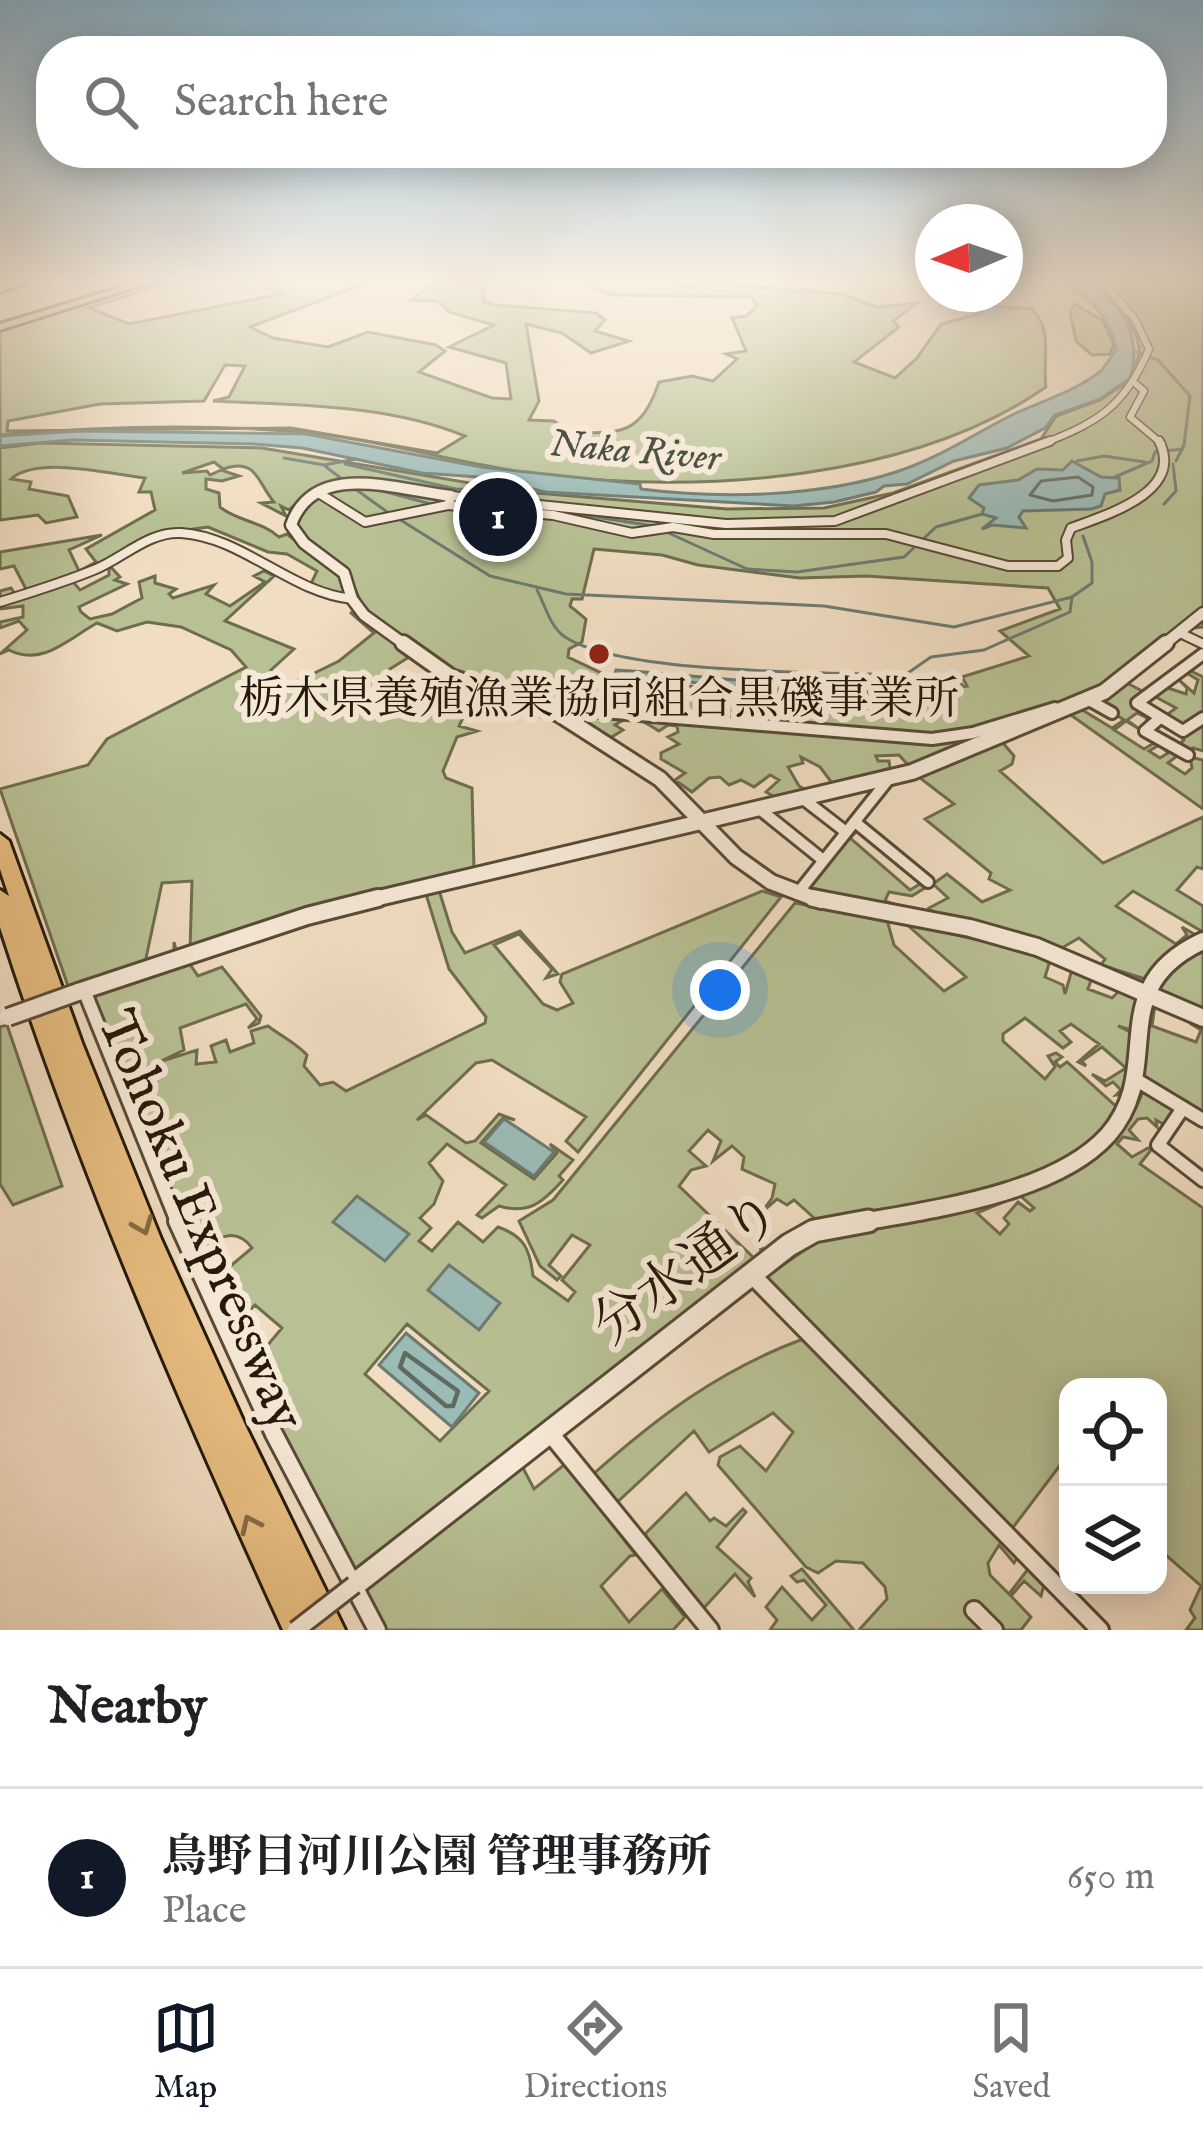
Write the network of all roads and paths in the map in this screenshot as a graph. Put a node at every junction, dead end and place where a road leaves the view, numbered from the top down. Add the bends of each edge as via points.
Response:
1 (1147, 358) edge
2 (1136, 384) junction
3 (317, 492) junction
4 (450, 501) junction
5 (352, 599) junction
6 (0, 602) edge
7 (1203, 613) edge
8 (1180, 633) junction
9 (1203, 644) edge
10 (1203, 654) edge
11 (1089, 700) junction
12 (1071, 708) junction
13 (1112, 712) dead end
14 (559, 714) junction
15 (1160, 718) junction
16 (1203, 718) edge
17 (1188, 755) dead end
18 (888, 780) junction
19 (802, 798) junction
20 (757, 807) junction
21 (700, 819) junction
22 (850, 827) junction
23 (0, 841) edge
24 (823, 860) junction
25 (928, 882) dead end
26 (797, 894) junction
27 (0, 897) edge
28 (1203, 941) edge
29 (81, 991) junction
30 (1144, 992) junction
31 (1203, 1018) edge
32 (4, 1019) edge
33 (1135, 1079) junction
34 (1183, 1108) junction
35 (1203, 1120) edge
36 (1203, 1180) edge
37 (751, 1274) junction
38 (548, 1431) junction
39 (354, 1585) junction
40 (974, 1610) dead end
41 (1096, 1628) edge
42 (298, 1630) edge
43 (330, 1630) edge
44 (377, 1630) edge
45 (710, 1630) edge
46 (994, 1630) edge

1 - 2 street
2 - 4 street via 1110,412 1072,434 829,523 726,524
2 - 4 street via 1144,391 1130,417 1163,444 1160,476 1130,507 1071,528 1066,562 1036,568 858,532 619,531
3 - 4 street via 374,482
3 - 4 street via 365,522
3 - 5 street via 291,525 344,573
5 - 6 street via 298,586 184,533 152,538 104,566
5 - 14 street via 451,676
7 - 8 street
8 - 9 street
8 - 11 street
10 - 15 street via 1137,703
11 - 12 street
11 - 13 street
12 - 14 street via 932,739
12 - 18 street
14 - 21 street via 660,778
15 - 16 street via 1186,731
15 - 17 street via 1145,731
18 - 19 street
18 - 22 street
19 - 20 street
19 - 22 street
20 - 21 street
20 - 24 street
21 - 26 street via 746,866
21 - 29 street via 307,916
22 - 24 street
22 - 25 street
23 -> 43 highway, Tohoku Expressway via 158,1265
24 - 26 street
26 - 30 street via 1010,938
42 -> 27 highway, Tohoku Expressway via 138,1272
28 - 30 street via 1181,949
29 - 32 street, bridge
29 - 39 street via 191,1255
30 - 31 street
30 - 33 street, 分水通り
33 - 34 street
33 - 37 street, 分水通り via 1118,1124 1058,1173 814,1231
34 - 35 street
34 - 36 street via 1158,1145
37 - 38 street, 分水通り
37 - 41 street
38 - 39 street, 分水通り
38 - 45 street
39 - 42 street, bridge
39 - 44 street
40 - 46 street

